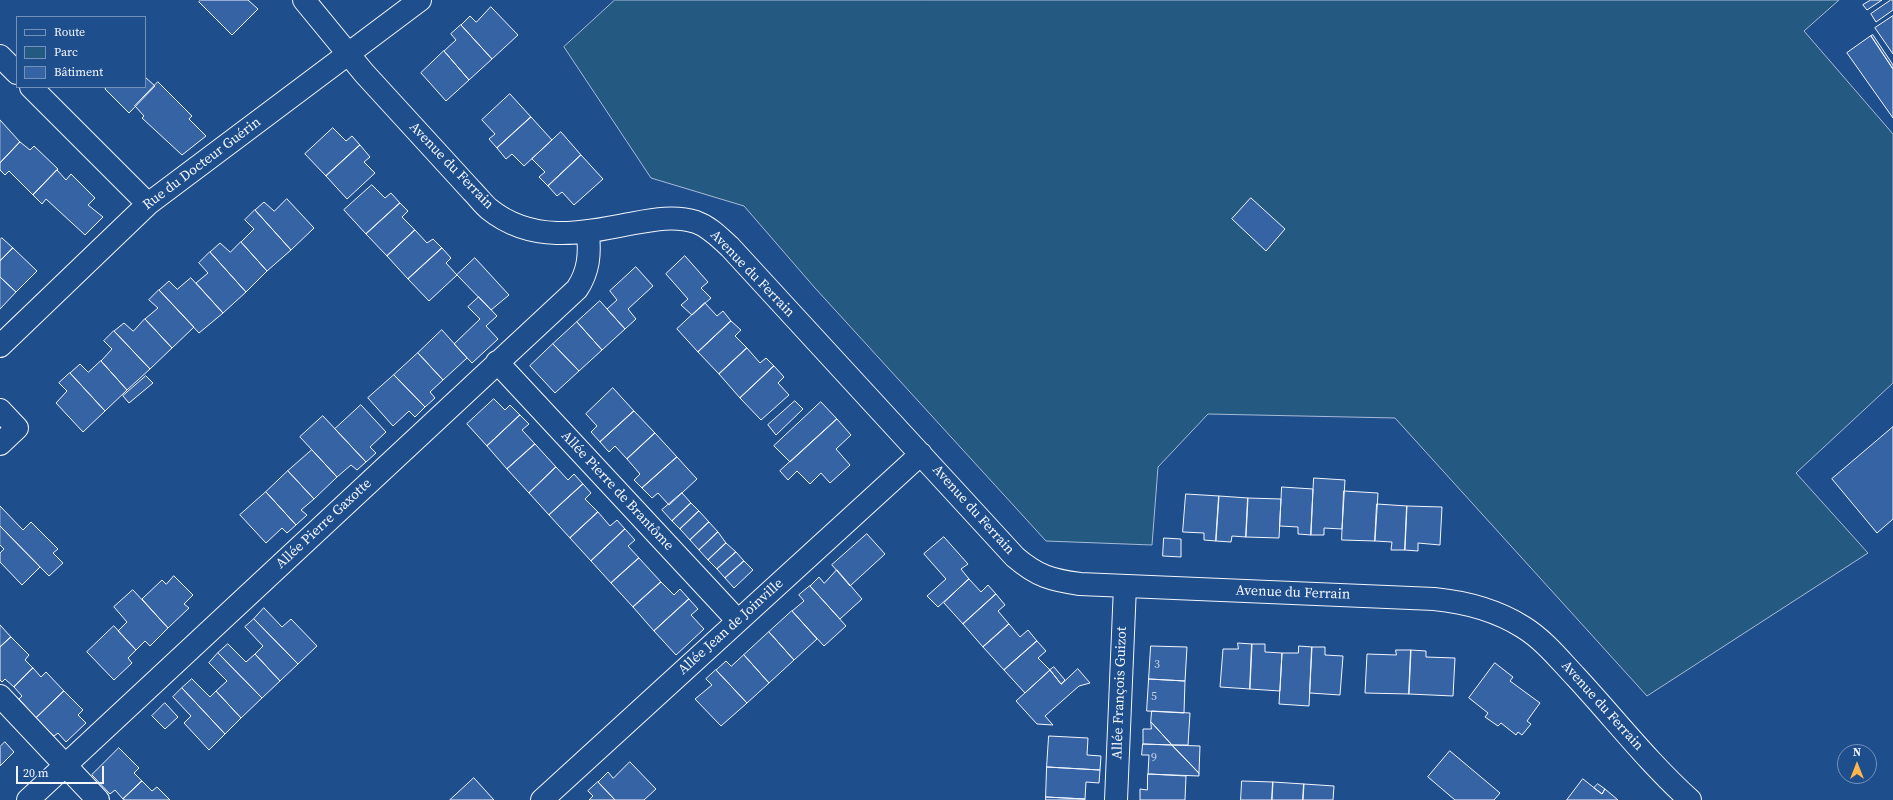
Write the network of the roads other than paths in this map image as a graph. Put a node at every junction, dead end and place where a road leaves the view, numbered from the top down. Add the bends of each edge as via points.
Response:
1 (304, 0) edge
2 (420, 0) edge
3 (349, 54) junction
4 (0, 56) edge
5 (16, 72) edge
6 (32, 88) edge
7 (148, 204) junction
8 (588, 233) junction
9 (0, 346) edge
10 (497, 362) junction
11 (0, 410) edge
12 (0, 444) edge
13 (921, 454) junction
14 (1125, 586) junction
15 (738, 621) junction
16 (0, 696) edge
17 (66, 766) junction
18 (28, 800) edge
19 (98, 800) edge
20 (542, 800) edge
21 (1116, 800) edge
22 (1690, 800) edge

1 - 3 street, Avenue du Ferrain
2 - 3 street, Rue du Docteur Guérin
3 - 7 street, Rue du Docteur Guérin
3 - 8 street, Avenue du Ferrain via 489,209 512,224 530,230 549,234
4 - 5 street
6 - 7 street
7 - 9 street, Rue du Docteur Guérin
8 - 10 street, Allée Pierre Gaxotte via 589,265 577,289
8 - 13 street, Avenue du Ferrain via 662,219 696,223 712,231 730,247
10 - 15 street, Allée Pierre de Brantôme
10 - 17 street, Allée Pierre Gaxotte
11 - 12 street via 17,428
13 - 14 street, Avenue du Ferrain via 1029,569 1060,581
13 - 15 street, Allée Jean de Joinville
14 - 21 street, Allée François Guizot
14 - 22 street, Avenue du Ferrain via 1434,599 1490,610 1523,626 1548,646 1660,771
15 - 20 street, Allée Jean de Joinville
16 - 17 street
17 - 18 street, Allée Pierre Gaxotte
17 - 19 street

